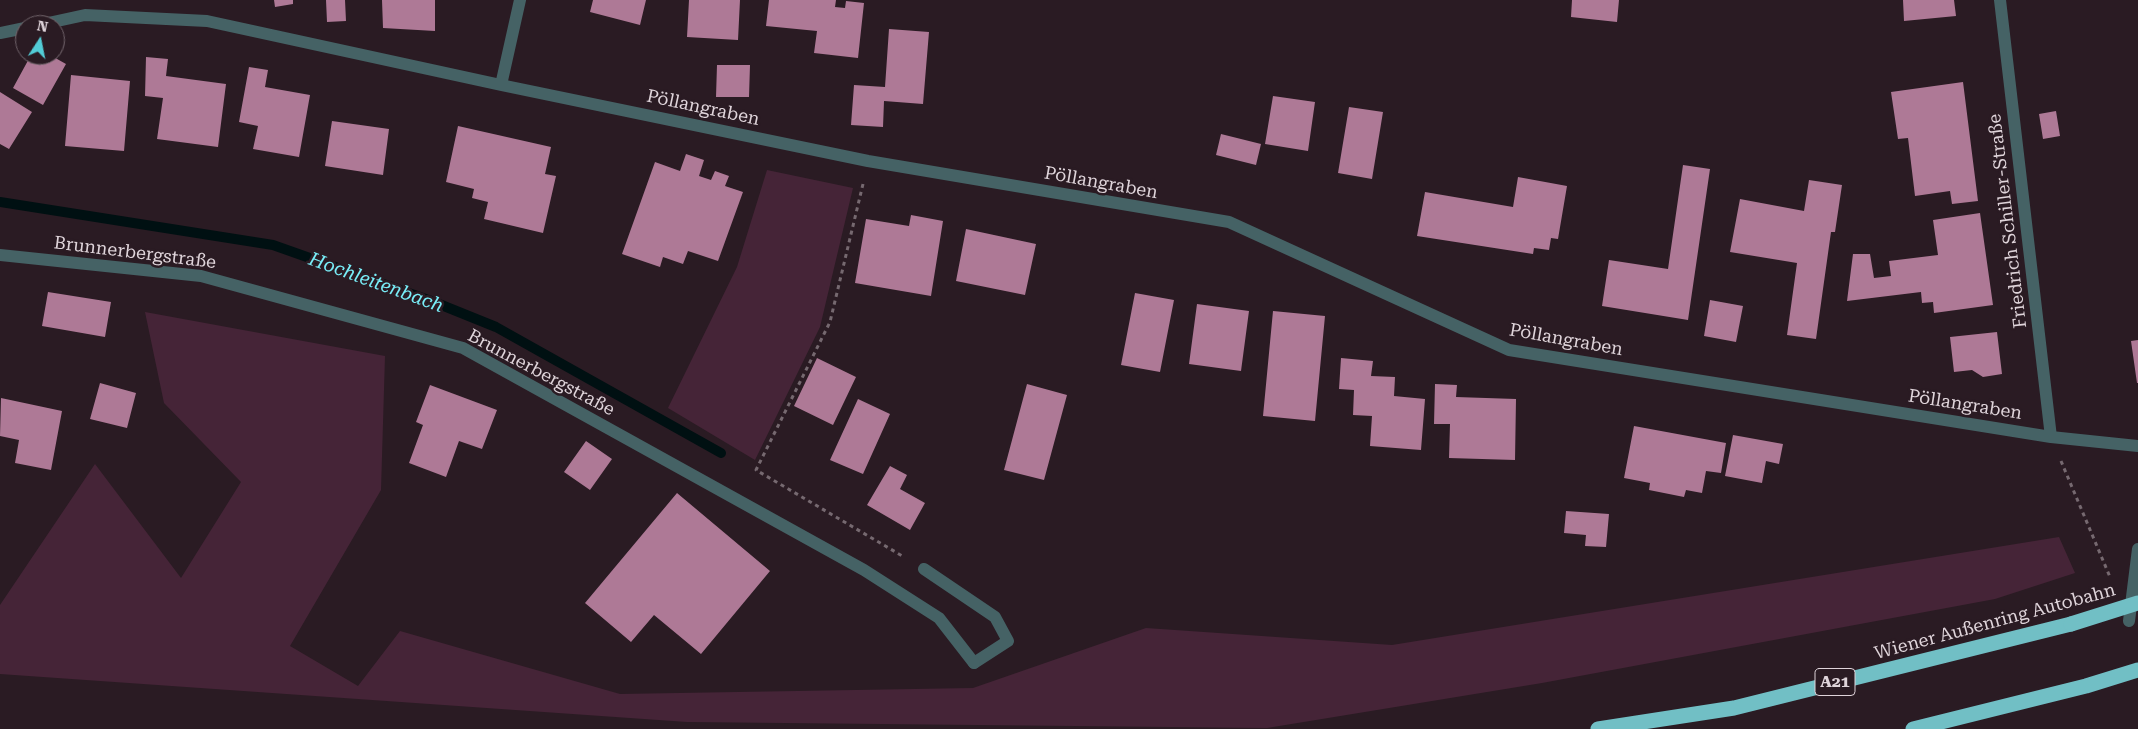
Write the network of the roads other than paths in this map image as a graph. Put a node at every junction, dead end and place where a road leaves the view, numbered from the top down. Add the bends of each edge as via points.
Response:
1 (520, 0) edge
2 (2000, 0) edge
3 (65, 19) edge
4 (15, 30) edge
5 (0, 34) edge
6 (501, 85) junction
7 (0, 255) edge
8 (2051, 437) junction
9 (2138, 446) edge
10 (2138, 548) edge
11 (924, 569) road end
12 (2138, 603) edge
13 (2129, 621) road end
14 (2138, 670) edge
15 (1598, 729) edge
16 (1913, 729) edge

1 - 6 street
2 - 8 street, Friedrich Schiller-Straße
3 - 6 street, Pöllangraben via 85,15 207,21
4 - 5 street
6 - 8 street, Pöllangraben via 868,161 1229,222 1509,350
7 - 11 street, Brunnerbergstraße via 201,276 463,348 864,570 939,618 974,663 1008,641 995,617
8 - 9 street, Pöllangraben
10 - 13 street
12 - 15 highway, Wiener Außenring Autobahn / A21, bridge via 2071,624 1734,708
14 - 16 highway

